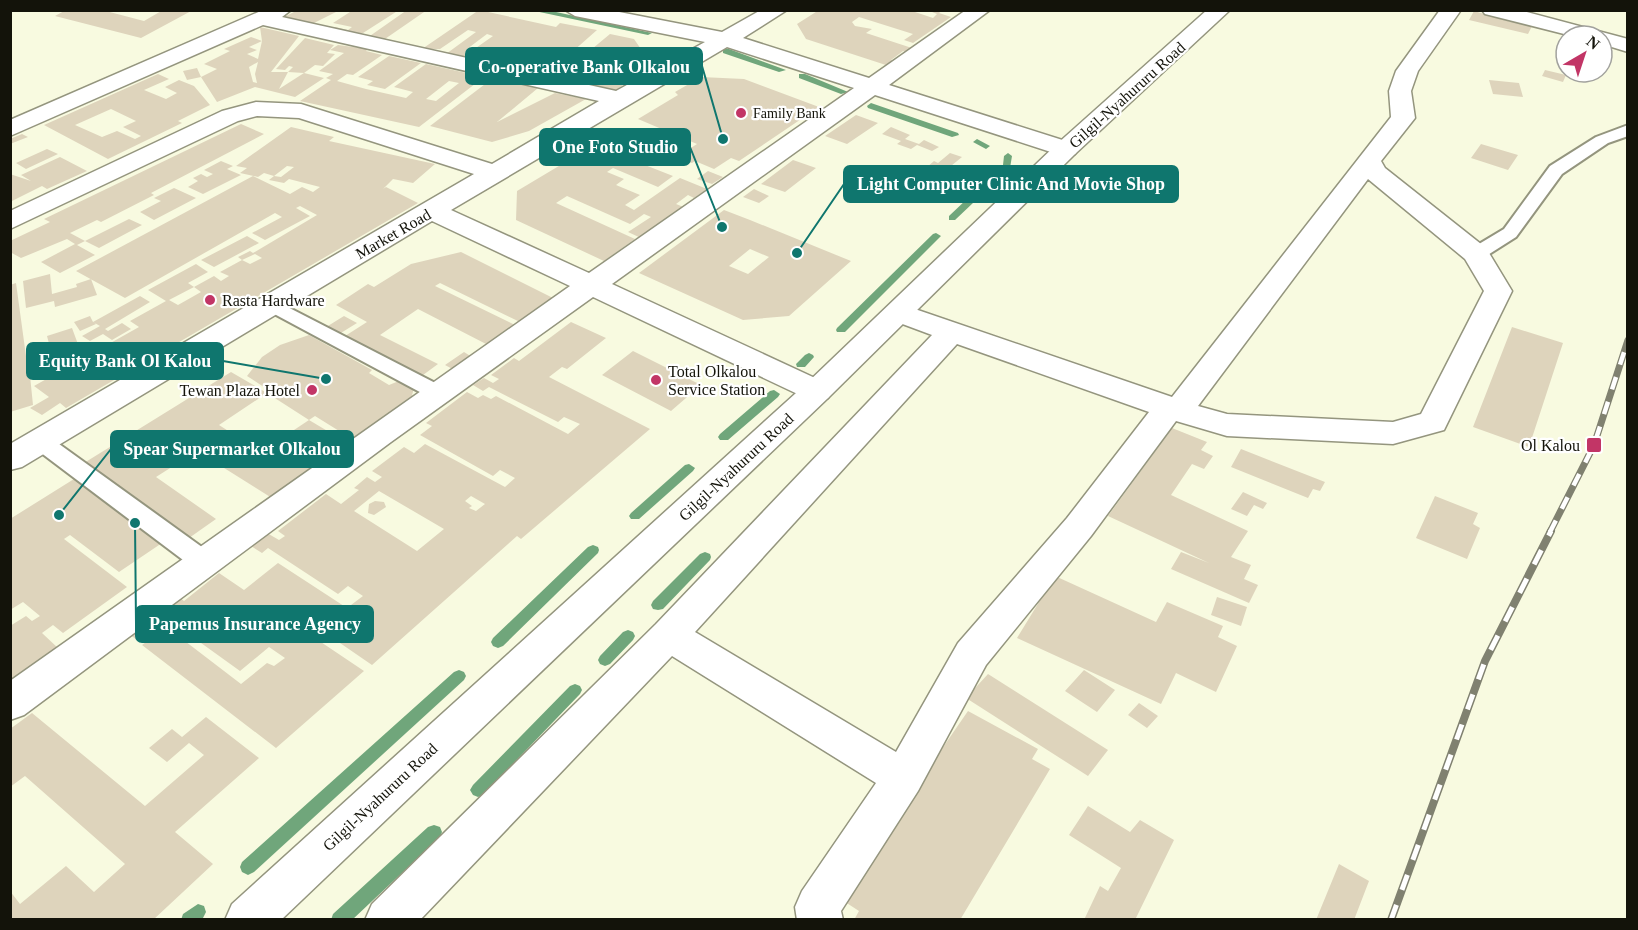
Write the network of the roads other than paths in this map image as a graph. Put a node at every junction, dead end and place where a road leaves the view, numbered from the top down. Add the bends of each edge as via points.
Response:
1 (575, 10) edge
2 (777, 10) edge
3 (980, 10) edge
4 (1220, 10) edge
5 (1451, 10) edge
6 (1492, 10) edge
7 (272, 15) edge
8 (1554, 25) edge
9 (725, 39) junction
10 (875, 87) junction
11 (619, 99) junction
12 (10, 129) edge
13 (1628, 130) edge
14 (1066, 149) junction
15 (1368, 161) junction
16 (496, 173) junction
17 (433, 211) junction
18 (10, 221) edge
19 (1476, 254) junction
20 (589, 286) junction
21 (272, 305) junction
22 (899, 313) junction
23 (952, 331) junction
24 (817, 391) junction
25 (438, 393) junction
26 (1174, 410) junction
27 (40, 441) junction
28 (10, 459) edge
29 (204, 562) junction
30 (669, 635) junction
31 (10, 703) edge
32 (903, 778) junction
33 (248, 920) edge
34 (388, 920) edge
35 (820, 920) edge

1 - 9 street
2 - 9 street, Market Road
3 - 10 street
4 - 14 street, Gilgil-Nyahururu Road
5 - 15 street via 1407,71 1400,91 1403,118
6 - 8 street
7 - 11 street
7 - 12 street
9 - 10 street
9 - 11 street, Market Road
10 - 14 street
10 - 20 street
11 - 16 street, Market Road
13 - 19 lane via 1602,140 1556,170 1510,233
14 - 22 street, Gilgil-Nyahururu Road
15 - 19 street via 1376,173
15 - 26 street
16 - 17 street, Market Road
16 - 18 street via 301,111 255,109 230,116
17 - 20 street
17 - 21 street, Market Road
19 - 26 street via 1498,291 1433,422 1393,433 1352,432 1227,425
20 - 24 street
20 - 25 street
21 - 25 lane
21 - 27 street, Market Road
22 - 23 street
22 - 24 street, Gilgil-Nyahururu Road
23 - 26 street
23 - 30 street
24 - 33 street, Gilgil-Nyahururu Road
25 - 29 street
26 - 32 street via 972,654
27 - 28 street, Market Road
27 - 29 lane
29 - 31 street
30 - 32 street
30 - 34 street
32 - 35 street via 818,907

